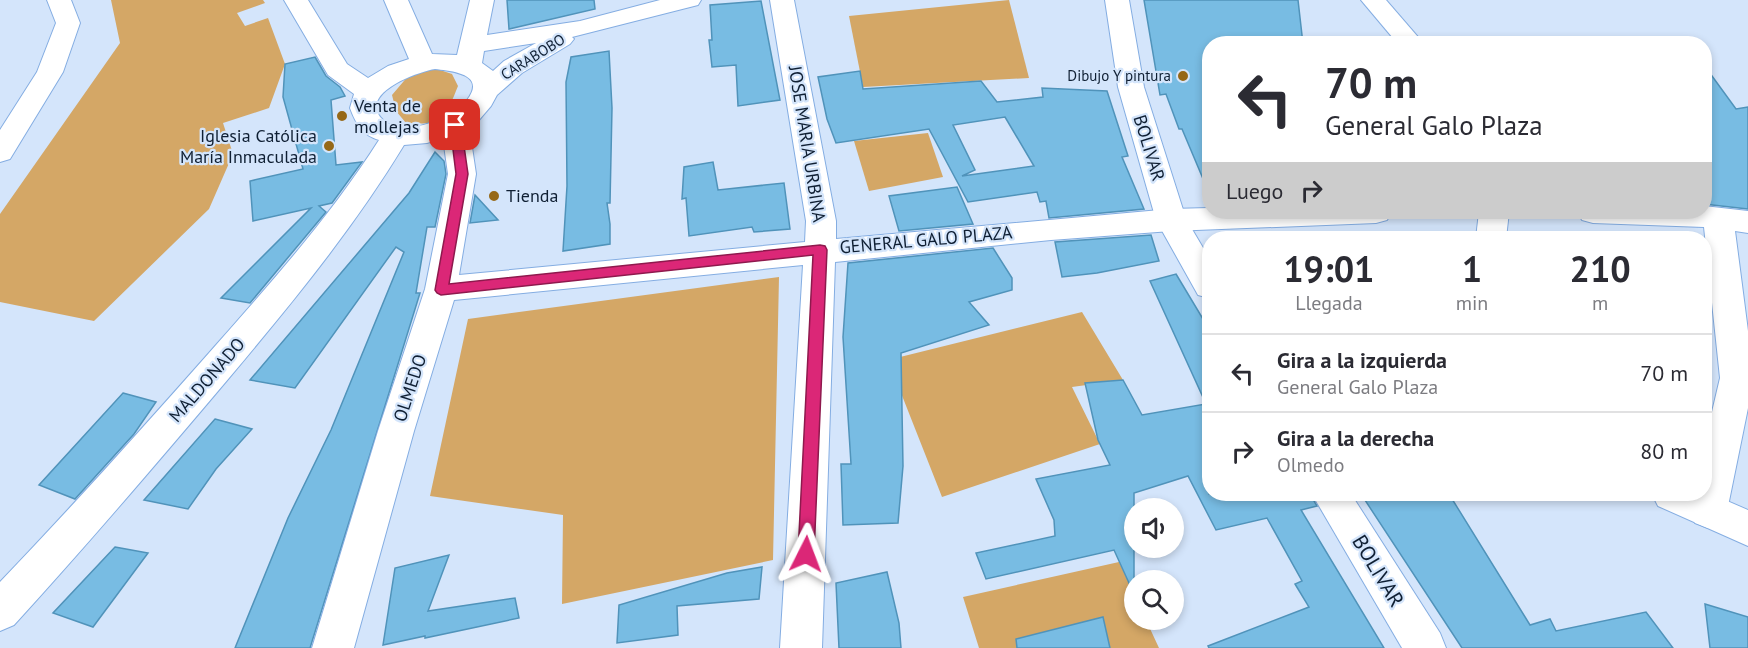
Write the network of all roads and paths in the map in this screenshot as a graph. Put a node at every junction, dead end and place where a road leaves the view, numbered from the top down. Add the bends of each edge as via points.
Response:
1 (59, 0) edge
2 (296, 0) edge
3 (396, 0) edge
4 (482, 0) edge
5 (689, 0) edge
6 (782, 0) edge
7 (1117, 0) edge
8 (1373, 0) edge
9 (581, 28) junction
10 (1405, 36) edge
11 (470, 55) junction
12 (423, 62) junction
13 (487, 89) junction
14 (370, 92) junction
15 (455, 125) junction
16 (396, 135) junction
17 (0, 152) edge
18 (1202, 219) edge
19 (1712, 219) edge
20 (1171, 220) junction
21 (1733, 220) edge
22 (820, 250) junction
23 (1202, 274) edge
24 (441, 290) junction
25 (1740, 333) edge
26 (1712, 493) edge
27 (1335, 501) edge
28 (1686, 501) edge
29 (1710, 501) edge
30 (1708, 511) junction
31 (1748, 528) edge
32 (0, 611) edge
33 (333, 648) edge
34 (801, 648) edge
35 (1425, 648) edge

1 - 17 street via 68,23 50,72
2 - 14 street via 337,69
3 - 12 street
4 - 11 street
5 - 9 street, CARABOBO
6 - 22 street, JOSE MARIA URBINA via 821,221
7 - 20 street, BOLIVAR via 1131,87
8 - 10 street
9 - 11 street, CARABOBO
9 - 13 street, CARABOBO via 541,49
11 - 12 street, CARABOBO
11 - 13 street
12 - 14 street via 392,74
13 - 15 street via 472,114
14 - 16 street via 364,104 370,124
15 - 16 street via 425,135
15 - 24 street, OLMEDO via 462,174
16 - 32 street, MALDONADO via 362,190 294,278 99,504
18 - 20 street, GENERAL GALO PLAZA
19 - 21 street
20 - 22 street, GENERAL GALO PLAZA
20 - 23 street, BOLIVAR
21 - 25 street
22 - 24 street, GENERAL GALO PLAZA
22 - 34 street, JOSE MARIA URBINA
24 - 33 street, OLMEDO
25 - 26 street via 1737,378
27 - 35 street, BOLIVAR
28 - 30 street
29 - 30 street
30 - 31 street

